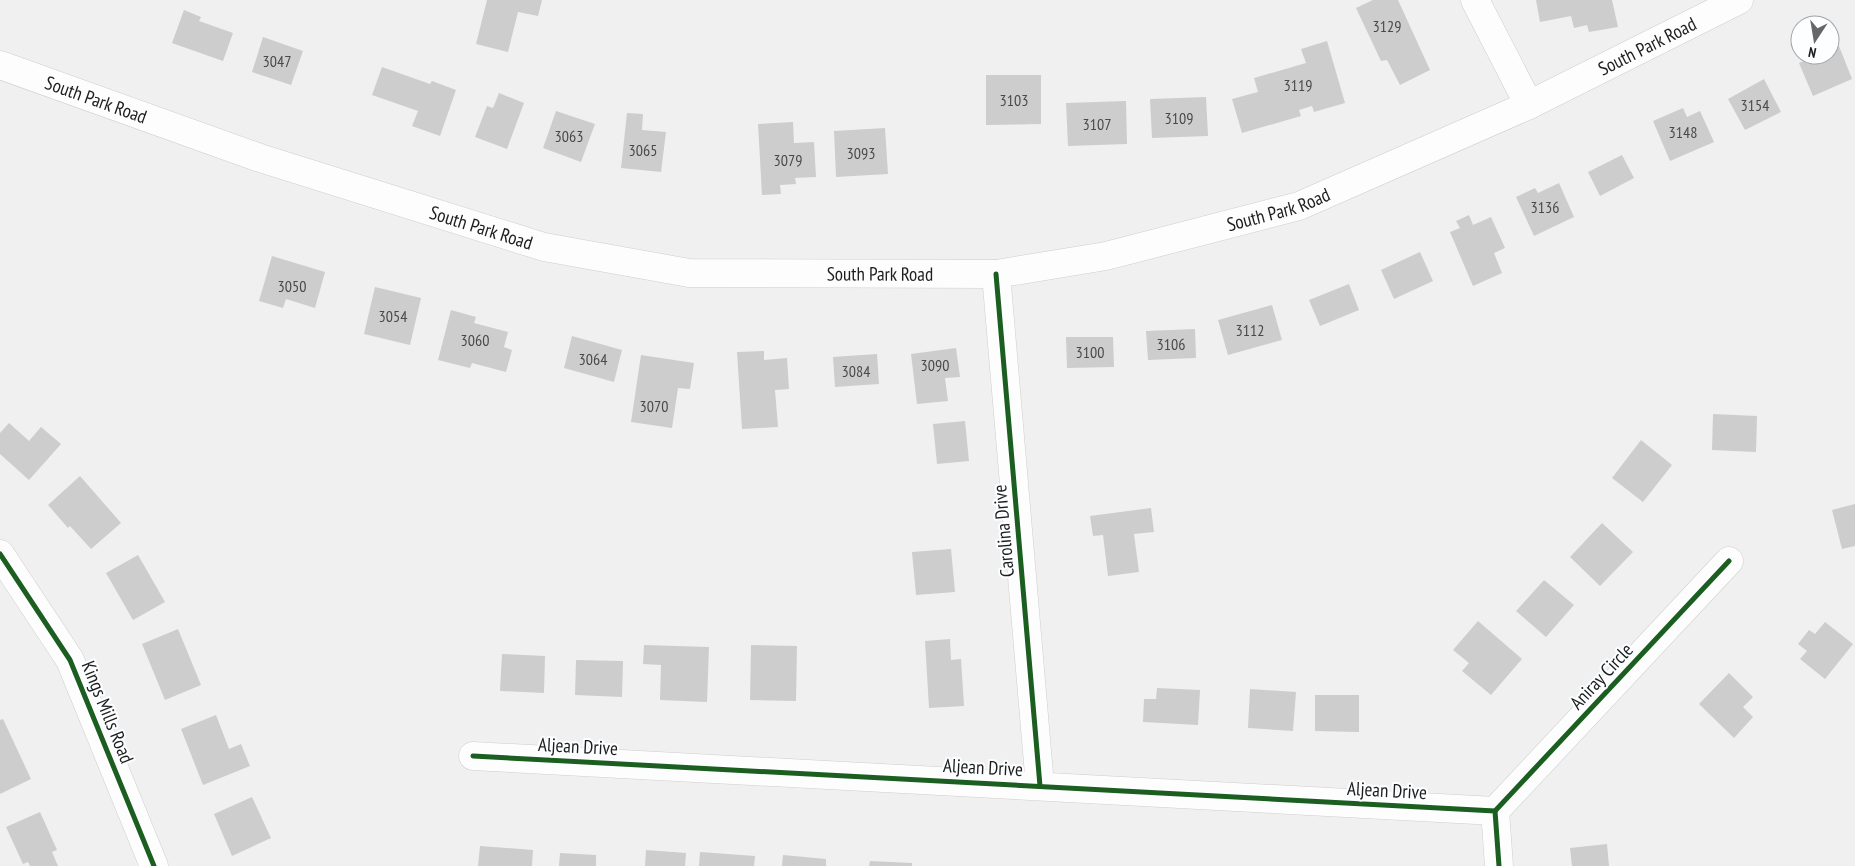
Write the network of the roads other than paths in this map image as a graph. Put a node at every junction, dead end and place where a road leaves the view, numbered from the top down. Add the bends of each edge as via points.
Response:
1 (1474, 0) edge
2 (1739, 0) edge
3 (0, 65) edge
4 (1529, 104) junction
5 (996, 274) junction
6 (0, 554) edge
7 (1729, 561) dead end
8 (473, 756) dead end
9 (1040, 786) junction
10 (1495, 811) junction
11 (154, 866) edge
12 (1499, 866) edge

1 - 4 street
2 - 4 street, South Park Road
3 - 5 street, South Park Road via 260,158 544,247 689,273
4 - 5 street, South Park Road via 1299,206 1106,256
5 - 9 street, Carolina Drive
6 - 11 street, Kings Mills Road via 70,660
7 - 10 street, Aniray Circle
8 - 9 street, Aljean Drive
9 - 10 street, Aljean Drive
10 - 12 street

